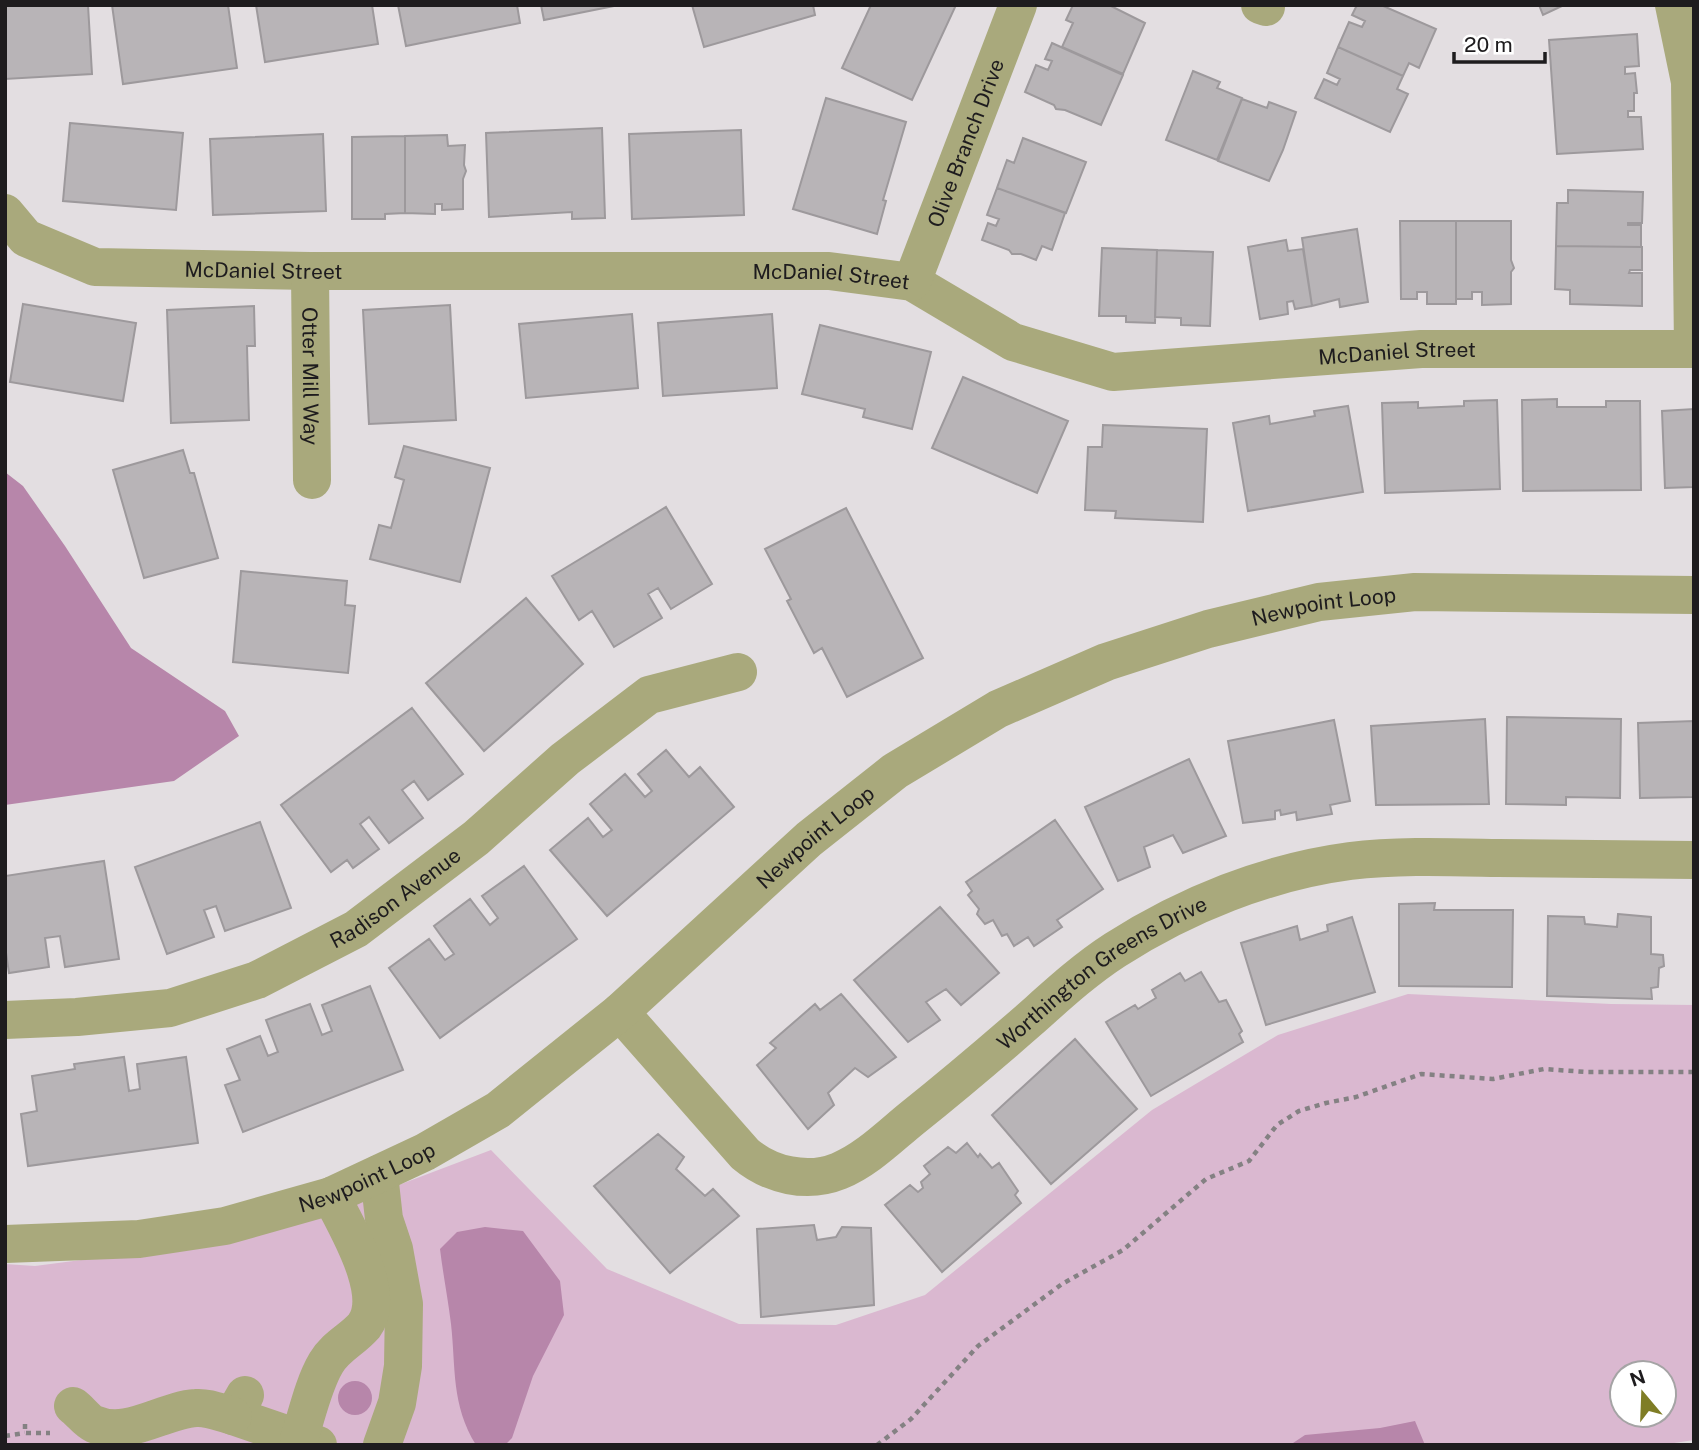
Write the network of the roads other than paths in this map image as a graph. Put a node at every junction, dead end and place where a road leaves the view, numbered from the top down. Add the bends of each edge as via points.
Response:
1 (1018, 5) edge
2 (1674, 5) edge
3 (5, 213) edge
4 (310, 271) junction
5 (912, 282) junction
6 (1694, 349) edge
7 (312, 480) dead end
8 (1694, 596) edge
9 (738, 672) dead end
10 (1694, 860) edge
11 (620, 1012) junction
12 (5, 1020) edge
13 (379, 1174) junction
14 (331, 1196) junction
15 (5, 1244) edge
16 (350, 1338) junction
17 (403, 1350) junction
18 (73, 1406) dead end
19 (308, 1442) edge
20 (382, 1445) edge

1 - 5 street, Olive Branch Drive
2 - 6 street via 1690,82
3 - 4 street, McDaniel Street via 26,238 95,267
4 - 5 street, McDaniel Street via 829,271
4 - 7 street, Otter Mill Way
5 - 6 street, McDaniel Street via 1013,342 1113,372 1421,349
8 - 11 street, Newpoint Loop via 1415,592 1319,602 1208,629 1106,662 999,709 895,771 809,839
9 - 12 street, Radison Avenue via 649,695 356,929 257,980 170,1008
10 - 11 street, Worthington Greens Drive via 1407,857 1303,870 1215,897 1113,951 857,1162 822,1176 790,1175 757,1164
11 - 13 street, Newpoint Loop via 498,1110
13 - 14 street, Newpoint Loop
13 - 17 street via 384,1219 404,1304
14 - 15 street, Newpoint Loop via 225,1226 139,1239
14 - 16 street via 365,1262 369,1282 370,1314
16 - 17 street via 386,1334
16 - 19 street via 325,1365
17 - 20 street via 397,1403
18 - 19 street via 94,1424 110,1427 130,1427 197,1408 239,1406

